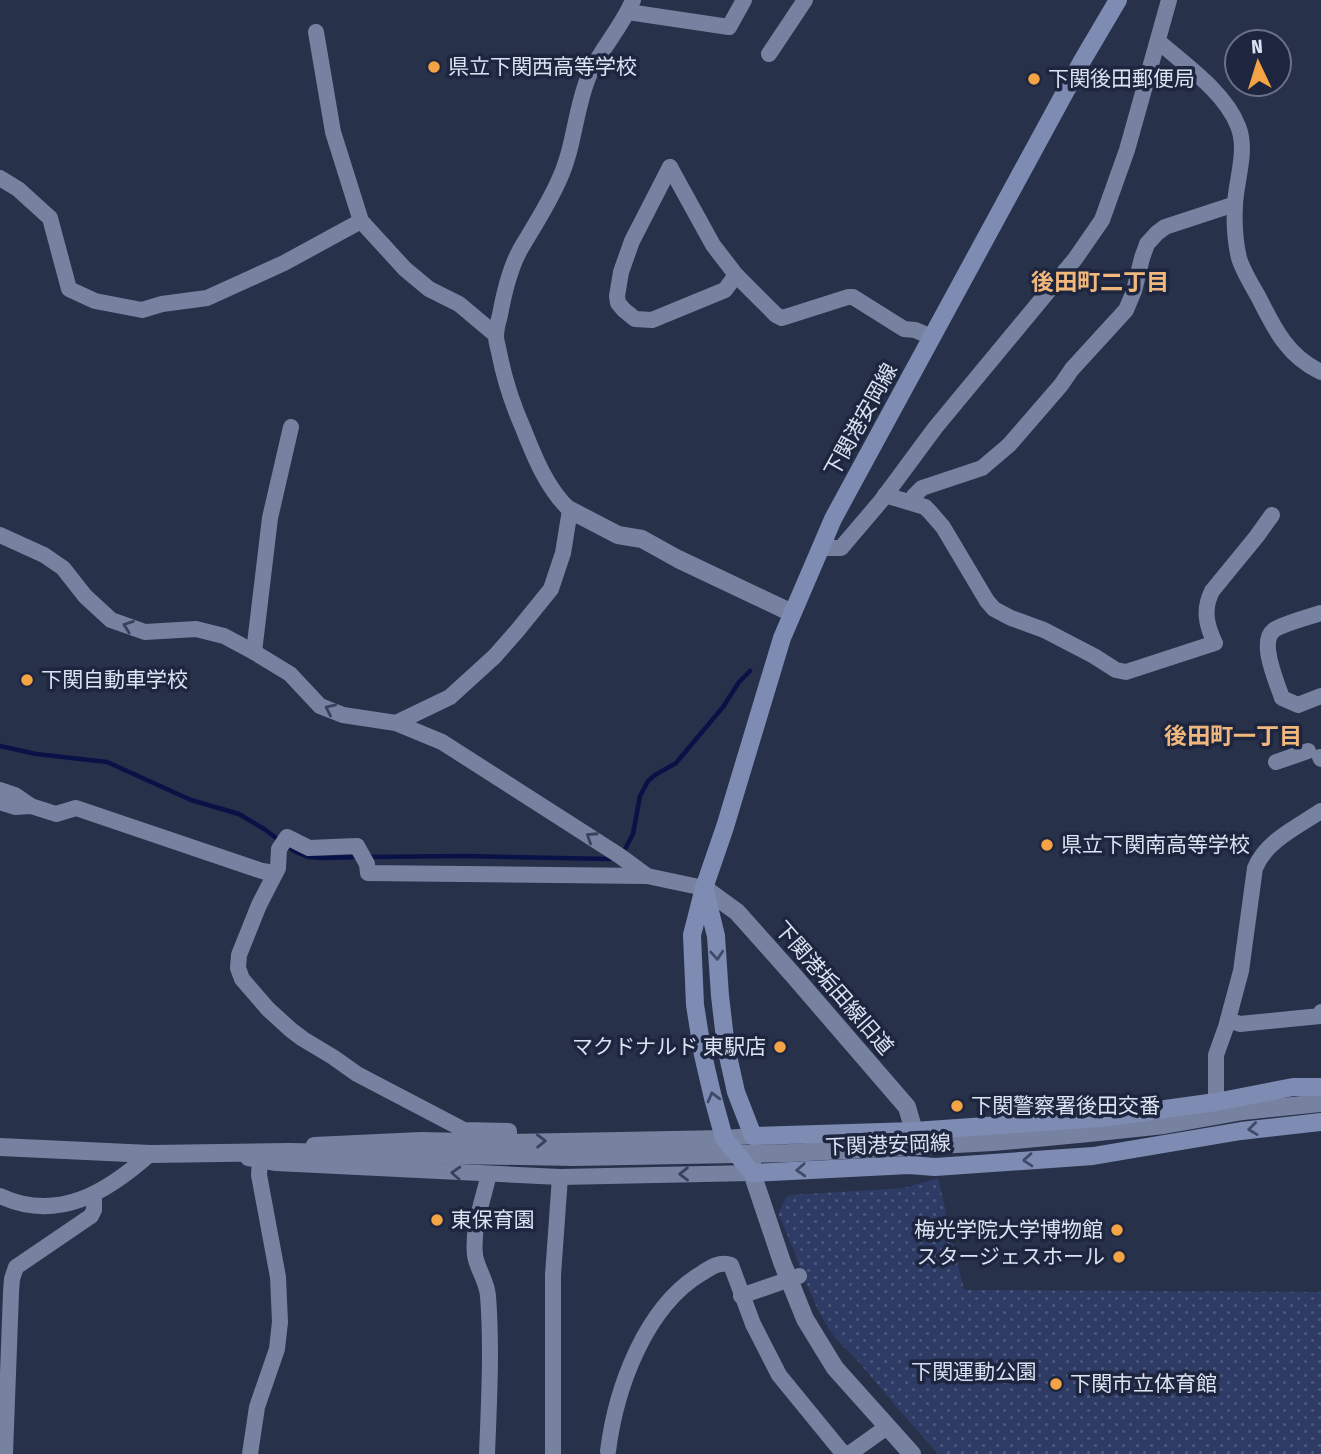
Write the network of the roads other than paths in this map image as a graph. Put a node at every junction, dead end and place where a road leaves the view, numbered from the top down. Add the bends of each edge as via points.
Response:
1 (744, 0) edge
2 (806, 0) edge
3 (1118, 0) edge
4 (1169, 0) edge
5 (631, 6) edge
6 (317, 32) dead end
7 (1158, 41) junction
8 (769, 54) dead end
9 (0, 178) edge
10 (1235, 204) junction
11 (361, 221) junction
12 (736, 275) junction
13 (496, 335) junction
14 (932, 337) junction
15 (1321, 372) edge
16 (291, 428) dead end
17 (885, 495) junction
18 (910, 502) junction
19 (570, 510) junction
20 (1272, 515) dead end
21 (0, 535) edge
22 (821, 548) junction
23 (792, 613) junction
24 (1321, 613) edge
25 (254, 652) junction
26 (1321, 696) edge
27 (396, 723) junction
28 (1316, 756) edge
29 (1276, 762) dead end
30 (0, 790) edge
31 (0, 802) edge
32 (32, 806) junction
33 (1321, 811) edge
34 (275, 873) junction
35 (647, 876) junction
36 (704, 888) junction
37 (1321, 1012) edge
38 (1228, 1020) junction
39 (1321, 1087) edge
40 (1216, 1102) junction
41 (1321, 1103) edge
42 (1321, 1122) edge
43 (914, 1131) junction
44 (753, 1136) junction
45 (724, 1138) junction
46 (509, 1142) junction
47 (0, 1147) edge
48 (204, 1153) junction
49 (150, 1154) junction
50 (260, 1160) junction
51 (752, 1173) junction
52 (489, 1174) junction
53 (560, 1177) junction
54 (94, 1195) junction
55 (0, 1196) edge
56 (799, 1276) dead end
57 (747, 1294) junction
58 (887, 1427) junction
59 (608, 1451) dead end
60 (253, 1453) edge
61 (5, 1454) edge
62 (487, 1454) edge
63 (553, 1454) edge
64 (849, 1454) edge
65 (912, 1454) edge

1 - 5 street via 729,27
2 - 8 street
3 - 14 main road, 下関港安岡線
4 - 7 street
5 - 13 street via 590,74 570,154 509,275
6 - 11 street via 333,132
7 - 10 street via 1216,91 1237,122 1241,149
7 - 17 street via 1102,220
9 - 11 street via 50,218 69,289 95,301 142,310 207,298
10 - 15 street via 1238,251 1246,273 1286,346
10 - 18 street via 1157,233 1147,244 1126,310 1009,445 982,468 922,488
11 - 13 street via 405,270
12 - 12 street via 725,290 652,320 635,319 618,303 621,272 632,242 670,167 712,245
12 - 14 street via 782,318 853,297 904,329
13 - 19 street via 508,389 525,433 552,490
14 - 22 main road, 下関港安岡線
16 - 25 street via 270,518
17 - 18 street
17 - 22 street via 841,548
18 - 20 street via 925,507 937,519 994,610 1126,672 1215,643 1207,601
19 - 23 street via 618,535 642,539
19 - 27 street via 551,589 517,631 450,697
25 -> 21 street via 225,636 196,629 145,632 111,620 63,568
22 - 23 main road, 下関港安岡線
23 - 36 main road, 下関港安岡線
24 - 26 street via 1273,631 1266,642 1282,698 1298,705
27 -> 25 street via 343,715 320,706 290,674
35 -> 27 street via 442,741
28 - 29 street
30 - 32 street
31 - 32 street
32 - 34 street via 56,814 76,808
33 - 38 street via 1267,847 1258,859 1241,971
34 - 35 street via 287,837 309,848 357,846 368,873
34 - 46 street via 237,968 268,1009 303,1040 357,1074 464,1130 509,1131
35 - 36 street
36 - 43 street, 下関港垢田線旧道 via 737,912 794,976 907,1107
36 -> 44 main road via 716,936 726,1047
45 -> 36 main road, 下関港安岡線 via 695,1005 692,935
37 - 38 street via 1320,1016 1240,1024
38 - 40 street via 1216,1055
39 - 40 main road, 下関港安岡線 via 1293,1087
40 - 43 main road, 下関港安岡線 via 1100,1118
41 - 48 street via 993,1142 789,1153 531,1157
42 -> 51 main road, 下関港安岡線 via 1093,1156
43 - 44 main road, 下関港安岡線
44 - 45 street
44 - 51 street
46 -> 45 street
45 - 51 main road, 下関港安岡線
46 - 48 street via 421,1140 261,1146
47 - 49 street
48 - 49 street
48 - 50 street
49 - 54 street
52 -> 50 street
50 - 60 street via 278,1277 280,1322 277,1349 257,1407
51 -> 53 street
51 - 58 street via 805,1319 835,1368
52 - 53 street
52 - 62 street via 475,1239 475,1254 488,1293
53 - 63 street via 553,1275
54 - 55 street via 56,1207 15,1203
54 - 61 street via 91,1216 16,1267
56 - 57 street
57 - 59 street via 731,1265 724,1262 691,1280 669,1301 629,1369
57 - 64 street via 757,1334 779,1375 842,1452
58 - 64 street
58 - 65 street

